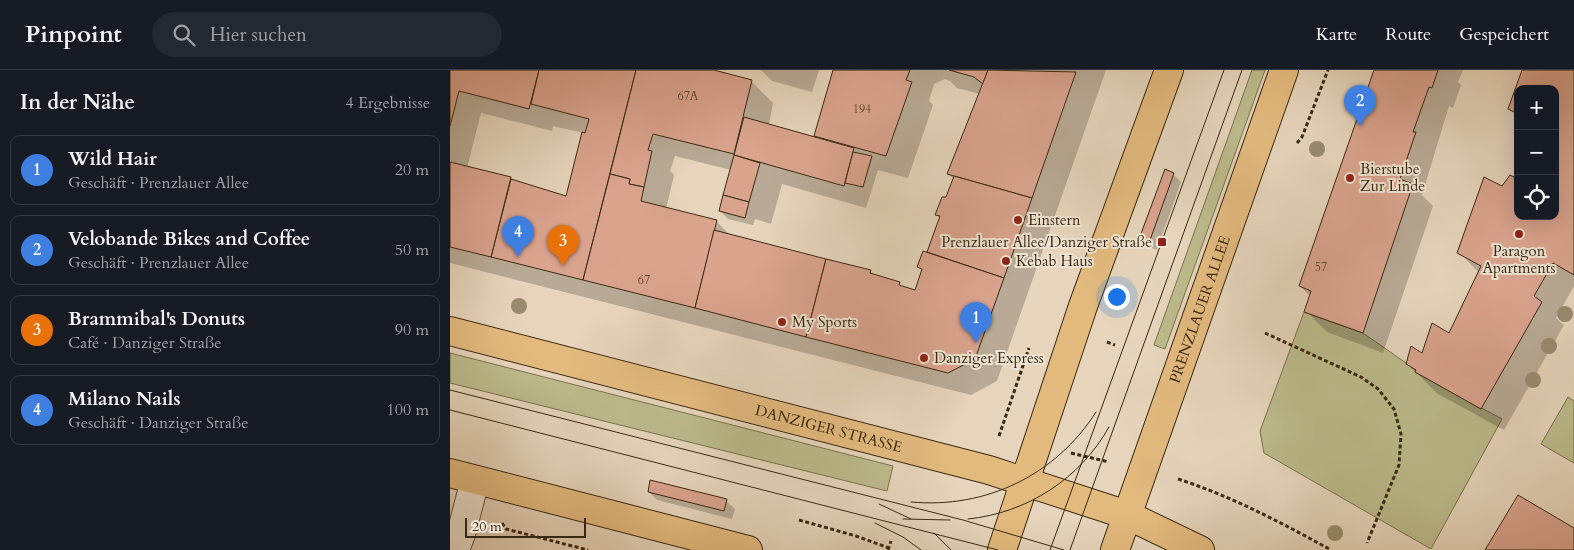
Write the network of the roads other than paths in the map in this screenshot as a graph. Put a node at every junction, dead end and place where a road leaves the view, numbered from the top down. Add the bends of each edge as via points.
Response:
1 (1169, 70) edge
2 (1284, 70) edge
3 (450, 331) edge
4 (463, 476) edge
5 (1024, 481) junction
6 (1127, 515) junction
7 (455, 550) edge
8 (748, 550) edge
9 (1002, 550) edge
10 (1114, 550) edge
11 (1200, 550) edge

1 - 5 main road via 1082,306
2 - 6 main road, PRENZLAUER ALLEE
3 - 5 main road, DANZIGER STRASSE
4 - 7 street via 461,534
4 - 8 main road
5 - 6 main road, DANZIGER STRASSE
5 - 9 main road
6 - 10 main road, PRENZLAUER ALLEE
6 - 11 main road, DANZIGER STRASSE

